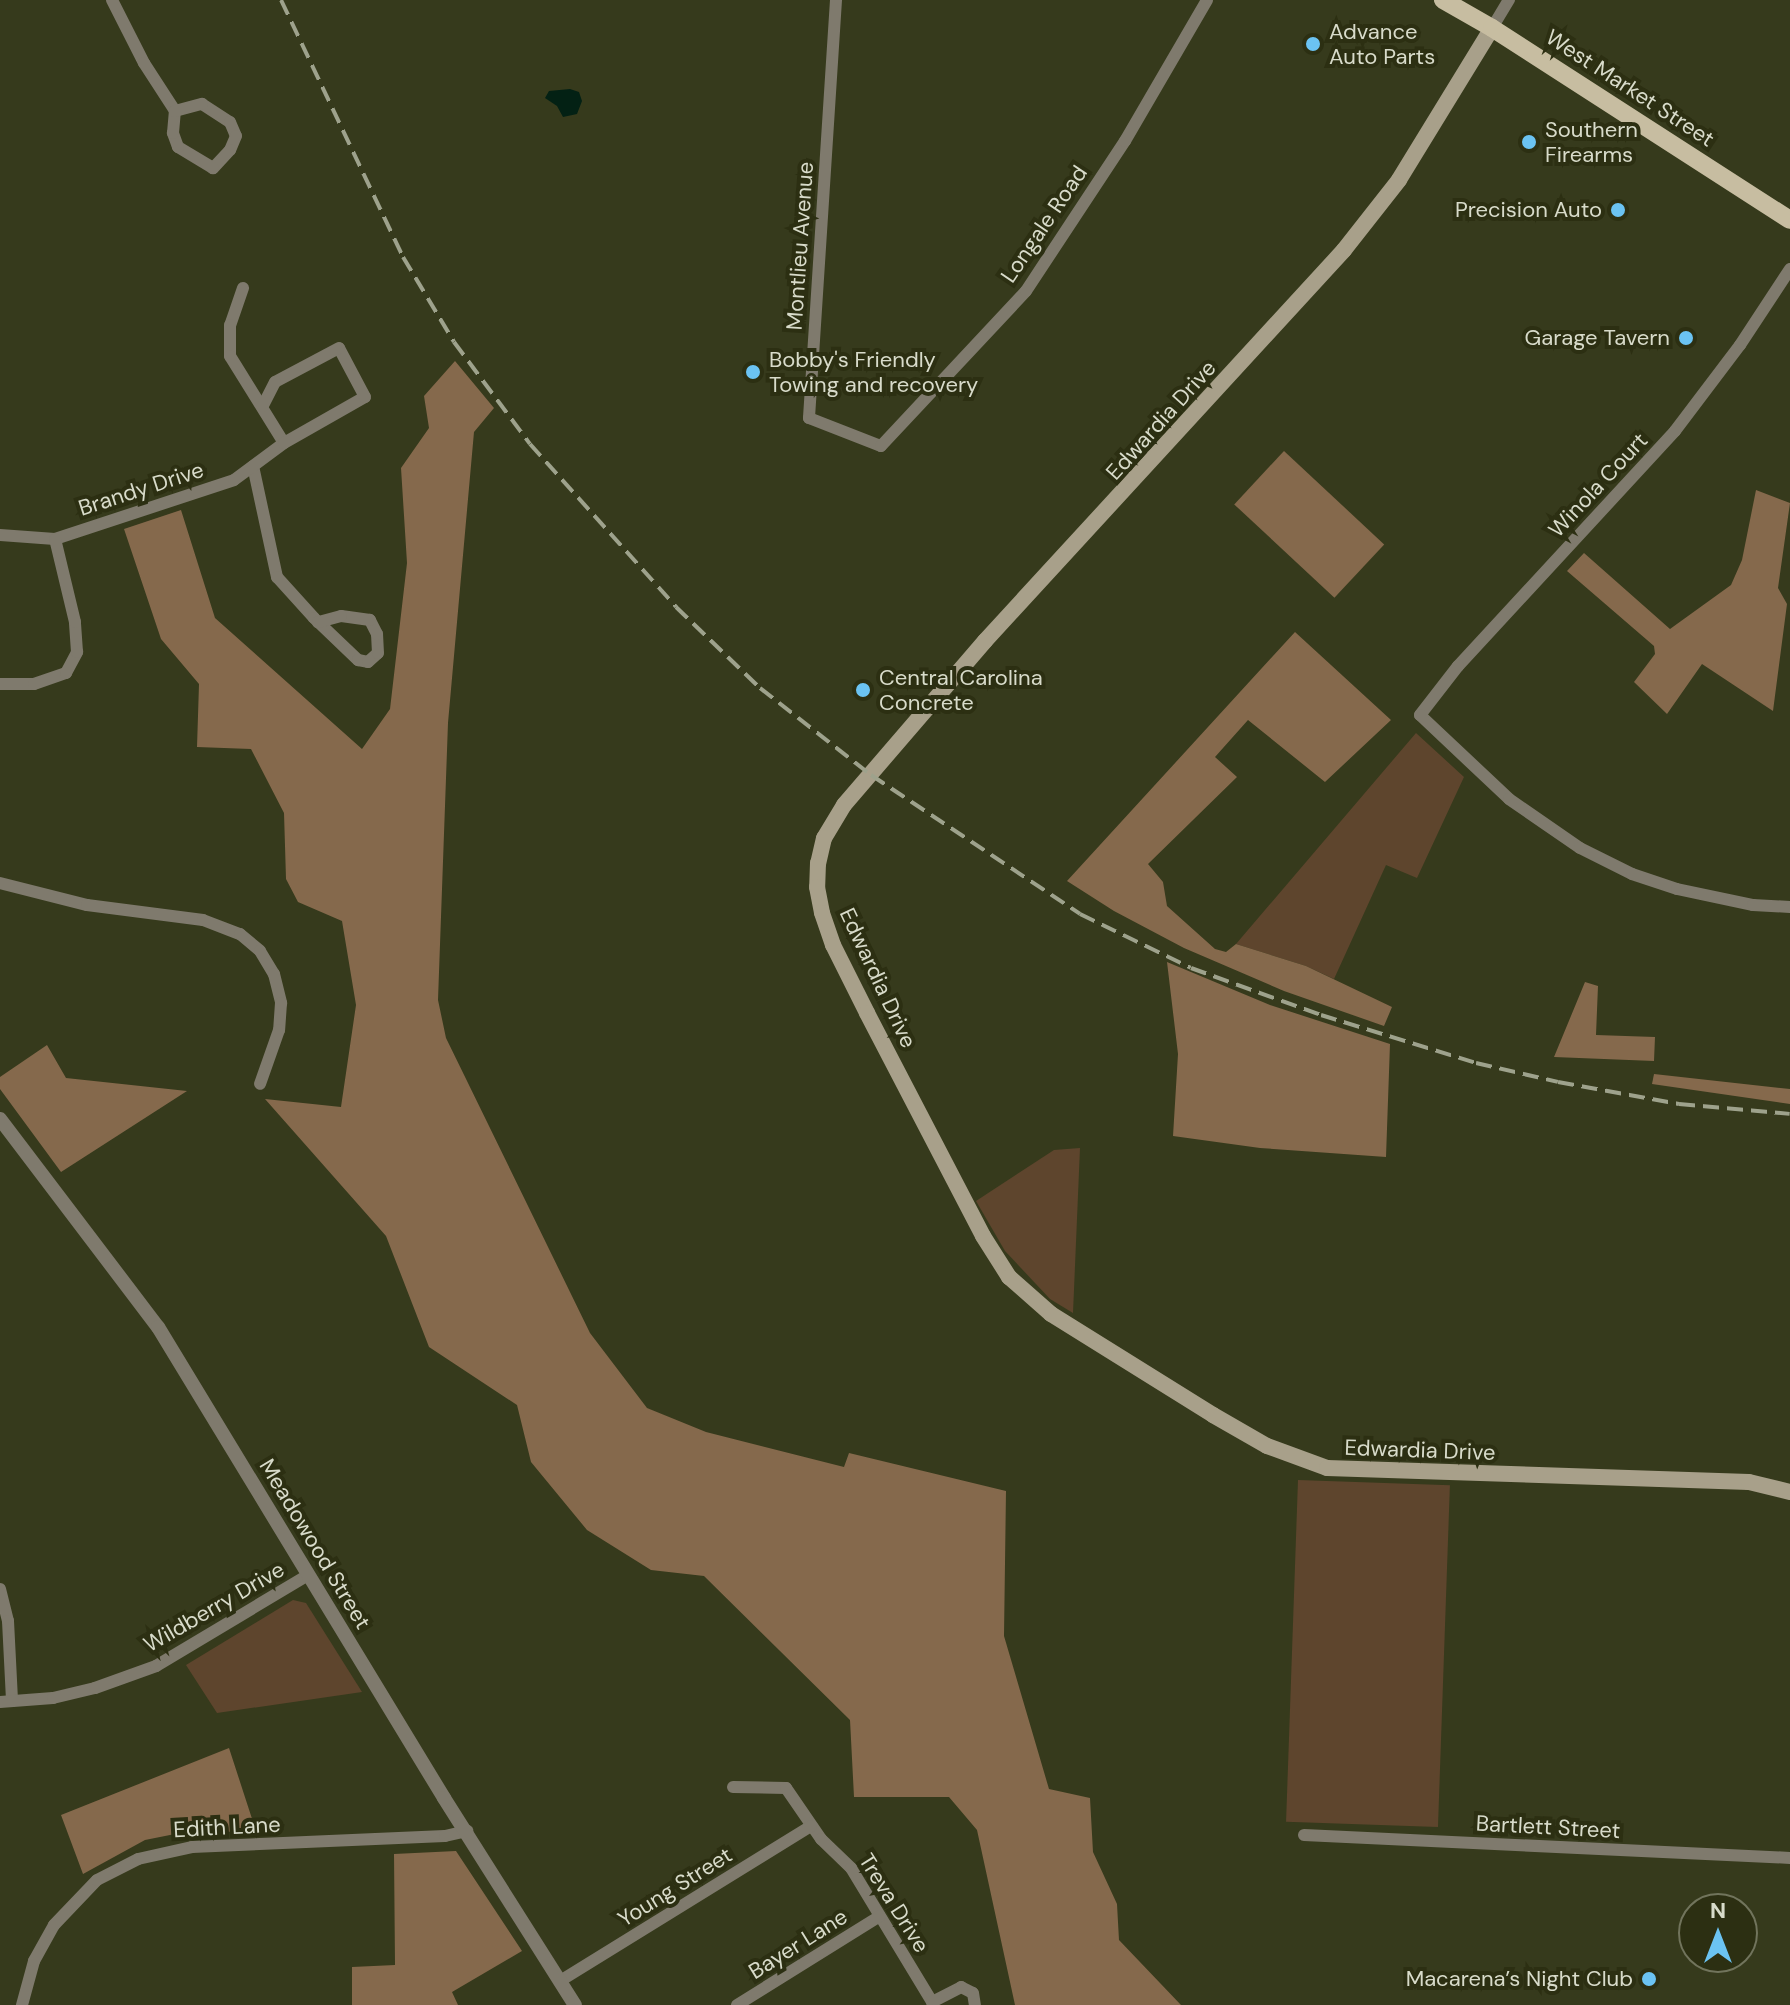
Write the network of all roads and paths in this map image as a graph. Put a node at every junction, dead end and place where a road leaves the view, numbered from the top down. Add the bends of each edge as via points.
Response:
1 (112, 0) edge
2 (836, 0) edge
3 (1207, 0) edge
4 (1443, 0) edge
5 (1509, 0) edge
6 (1492, 28) junction
7 (175, 111) junction
8 (1790, 220) edge
9 (1790, 269) edge
10 (243, 288) dead end
11 (263, 406) junction
12 (284, 443) junction
13 (881, 446) joint
14 (253, 466) junction
15 (0, 535) edge
16 (55, 539) junction
17 (318, 622) junction
18 (0, 684) edge
19 (0, 883) edge
20 (1790, 907) edge
21 (260, 1084) dead end
22 (0, 1119) edge
23 (1790, 1492) edge
24 (308, 1575) junction
25 (0, 1589) edge
26 (6, 1701) edge
27 (733, 1787) dead end
28 (811, 1826) junction
29 (467, 1831) junction
30 (1304, 1835) dead end
31 (1790, 1858) edge
32 (880, 1916) junction
33 (560, 1981) junction
34 (22, 2005) edge
35 (575, 2005) edge
36 (737, 2005) edge
37 (975, 2005) edge

1 - 7 street
2 - 13 street, Montlieu Avenue via 809,418
3 - 13 street, Longale Road via 1125,141 1026,291
4 - 6 main road, West Market Street
5 - 6 street
6 - 8 main road, West Market Street
6 - 23 main road, Edwardia Drive via 1399,180 1344,250 985,641 844,805 824,838 818,863 822,913 867,1013 1009,1277 1069,1326 1213,1415 1267,1446 1327,1468 1749,1482
7 - 7 street via 202,104 230,122 236,136 213,168 178,147
9 - 20 street, Winola Court via 1675,431 1439,686 1420,715 1509,799 1580,848 1677,889
10 - 11 street via 230,325 230,356
11 - 12 street
11 - 12 street, Brandy Drive via 275,382 339,348 365,397
12 - 14 street, Brandy Drive
14 - 16 street, Brandy Drive via 234,480
14 - 17 street via 277,577
15 - 16 street, Brandy Drive
16 - 18 street via 77,652 66,673 34,684
17 - 17 street via 358,660 368,662 378,653 370,620 341,616
19 - 21 street via 87,905 203,920 240,934 260,951 274,974 281,1003 279,1030
22 - 24 street, Meadowood Street via 158,1327
24 - 26 street, Wildberry Drive via 156,1666 53,1698
24 - 29 street, Meadowood Street
25 - 26 street via 8,1621
27 - 28 street, Treva Drive via 786,1788
28 - 32 street, Treva Drive via 851,1868
28 - 33 street, Young Street
29 - 33 street, Meadowood Street
29 - 34 street, Edith Lane via 192,1847 138,1859 97,1880 54,1925 34,1961
30 - 31 street, Bartlett Street
32 - 36 street, Bayer Lane
32 - 37 street, Treva Drive via 932,2002 961,1987 973,1993
33 - 35 street, Meadowood Street

